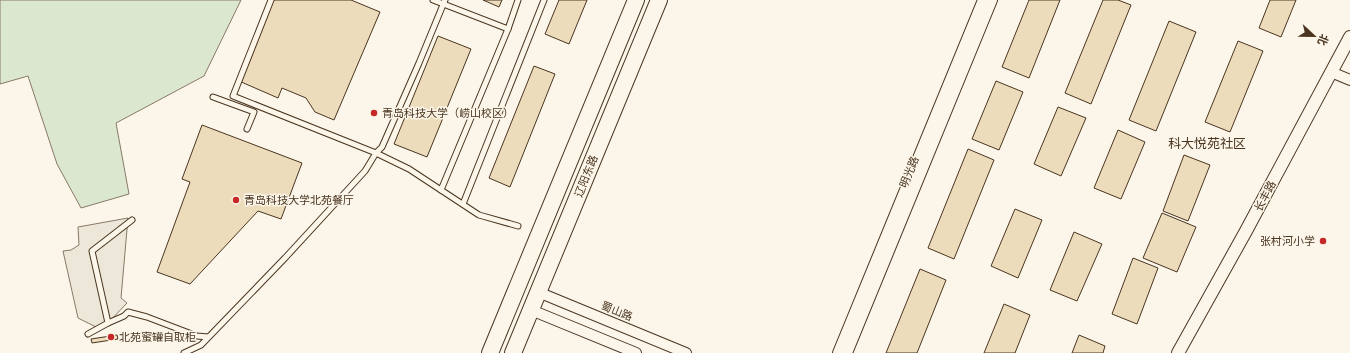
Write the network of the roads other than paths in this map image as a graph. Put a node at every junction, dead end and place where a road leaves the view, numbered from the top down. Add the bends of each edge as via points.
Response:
1 (271, 0) edge
2 (433, 0) edge
3 (518, 0) edge
4 (544, 0) edge
5 (636, 0) edge
6 (659, 0) edge
7 (983, 0) edge
8 (992, 0) edge
9 (444, 2) edge
10 (508, 29) junction
11 (1350, 37) edge
12 (1331, 72) junction
13 (1350, 80) edge
14 (213, 97) dead end
15 (247, 128) dead end
16 (376, 152) junction
17 (441, 190) junction
18 (463, 204) junction
19 (132, 220) dead end
20 (518, 226) dead end
21 (538, 292) junction
22 (531, 310) junction
23 (108, 323) junction
24 (88, 334) dead end
25 (208, 337) junction
26 (184, 353) edge
27 (490, 353) edge
28 (513, 353) edge
29 (636, 353) edge
30 (686, 353) edge
31 (838, 353) edge
32 (847, 353) edge
33 (1178, 353) edge

1 - 16 lane via 233,96
2 - 9 lane
3 - 10 lane
4 - 18 lane
5 - 27 main road, 辽阳东路
6 - 21 main road, 辽阳东路
7 - 31 street, 明光路
8 - 32 street, 明光路
9 - 10 lane
9 - 16 lane via 382,147
10 - 17 lane
11 - 12 street, 长丰路
12 - 13 street
12 - 33 street, 长丰路
14 - 15 lane via 254,112
16 - 17 lane
16 - 25 lane via 365,171
17 - 18 lane
18 - 20 lane via 479,215
19 - 23 lane via 92,251
21 - 22 main road, 辽阳东路
21 - 30 street, 蜀山路
22 - 28 main road, 辽阳东路
22 - 29 street
23 - 24 lane
23 - 25 lane via 128,312 196,336
25 - 26 lane via 201,345

